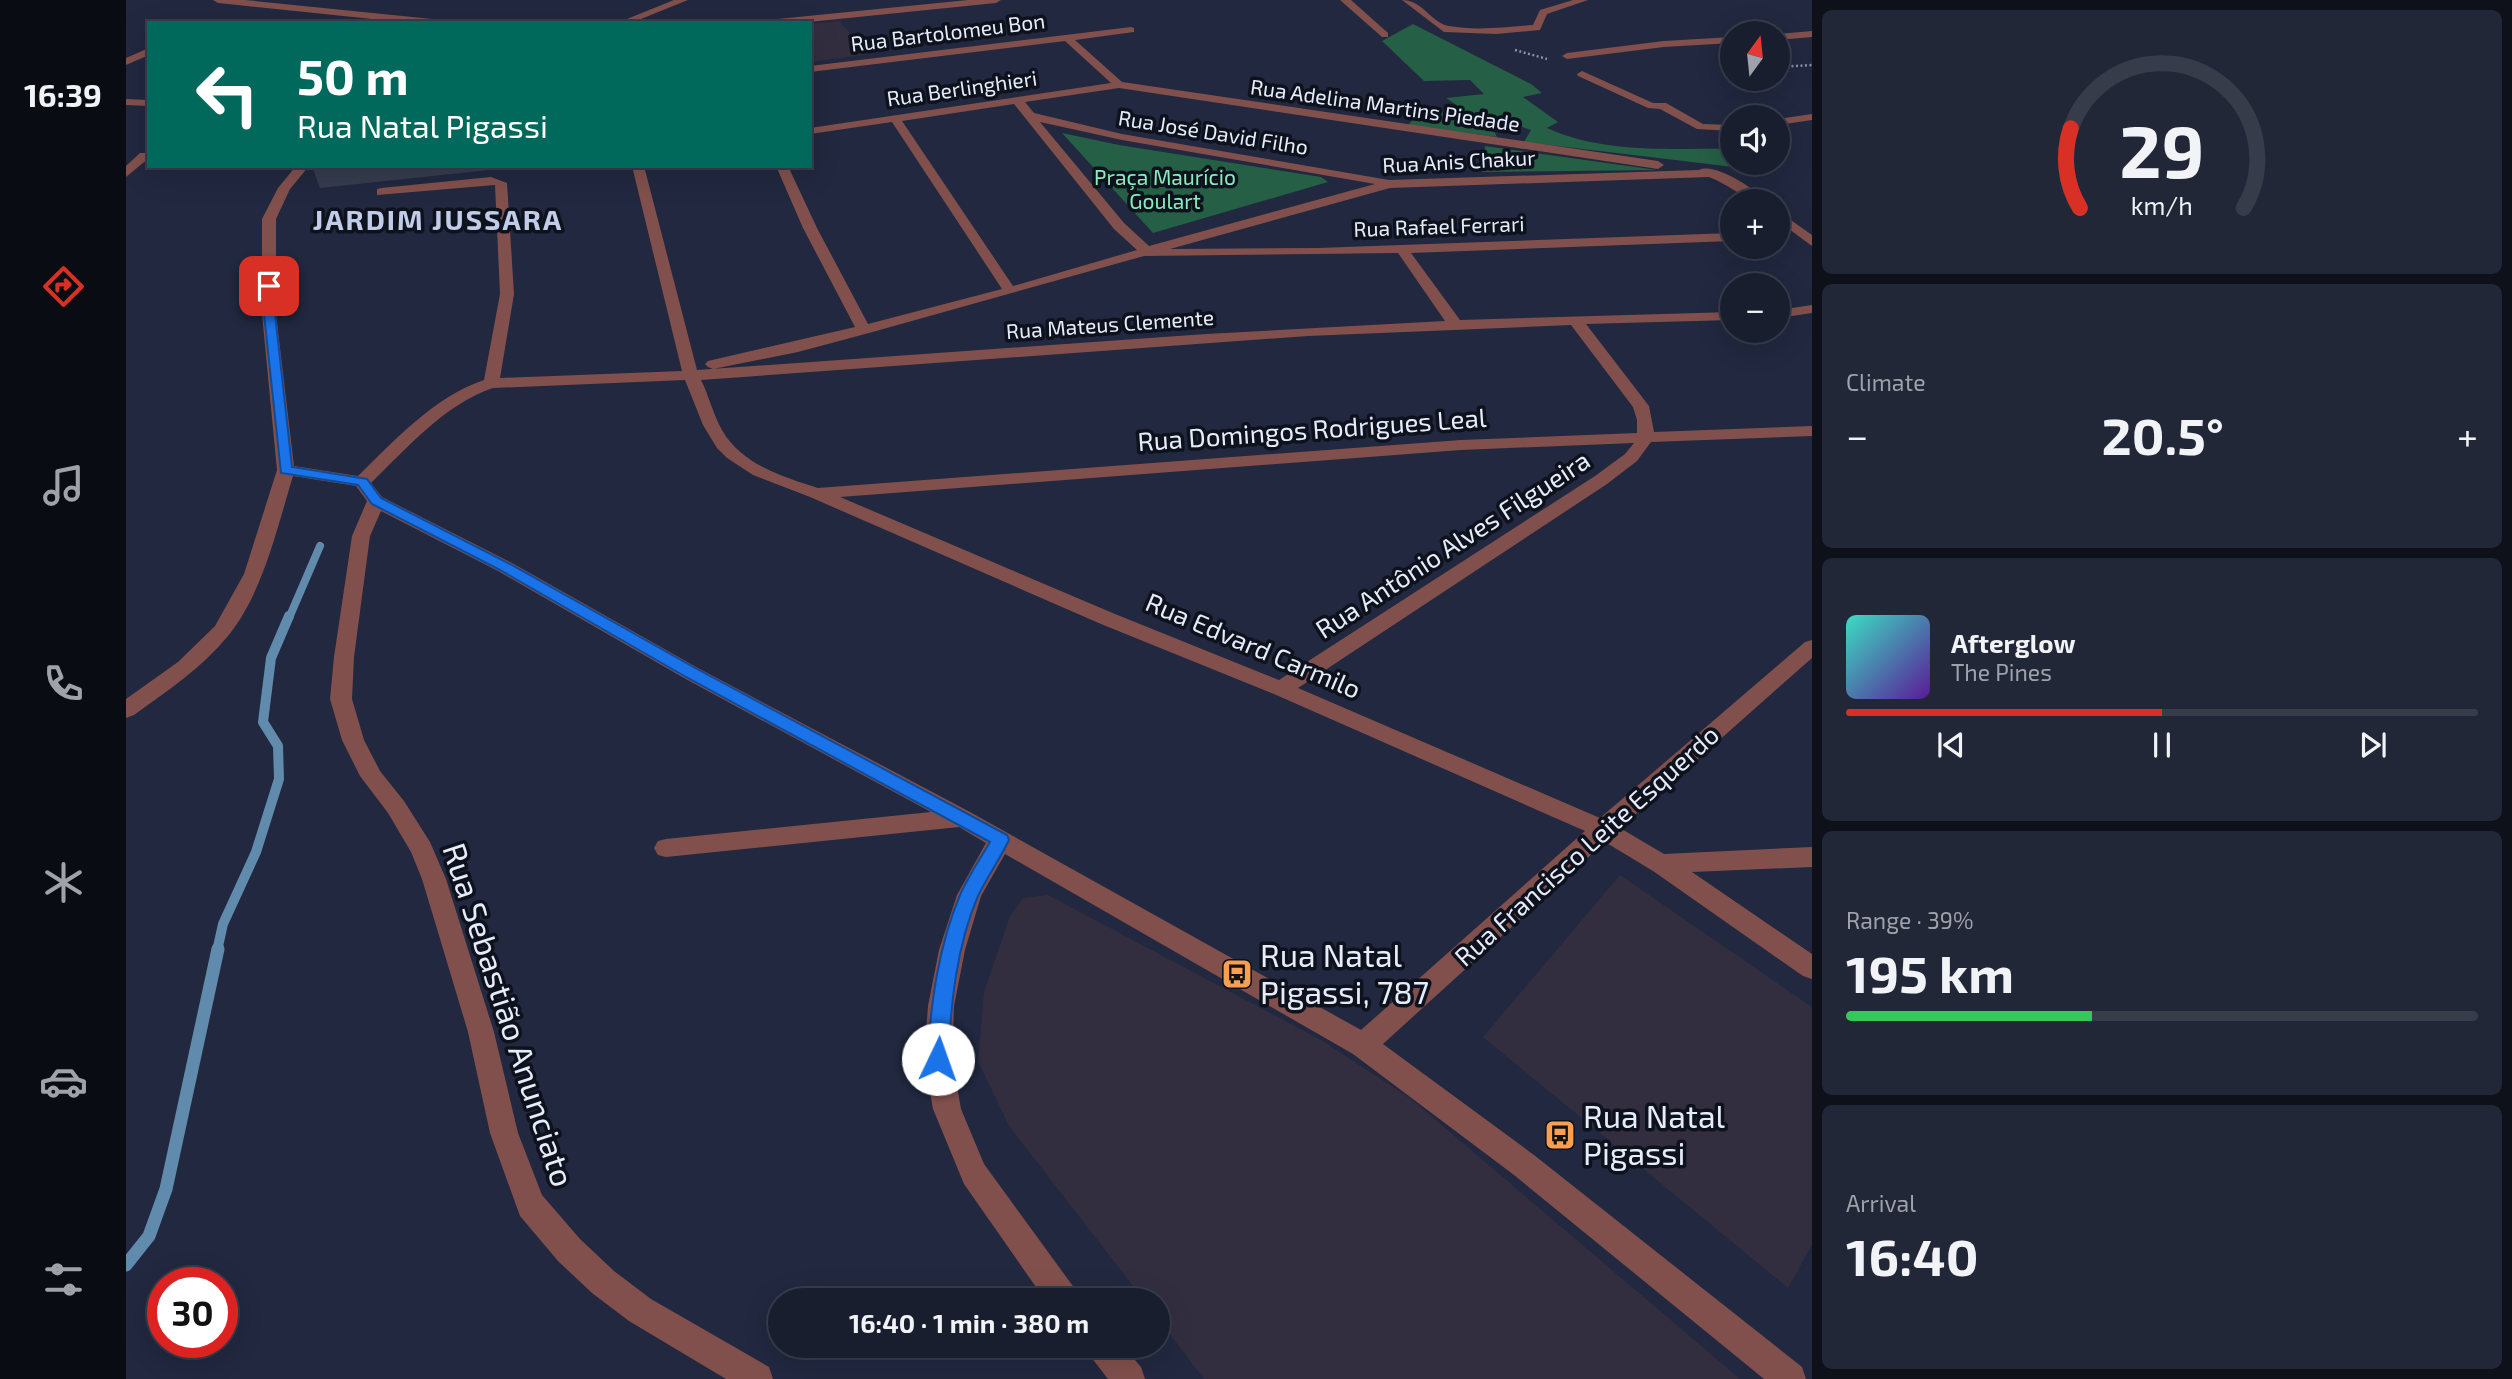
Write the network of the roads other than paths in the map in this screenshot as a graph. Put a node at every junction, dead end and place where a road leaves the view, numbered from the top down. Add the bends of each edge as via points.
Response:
1 (218, 0) edge
2 (683, 0) edge
3 (996, 0) edge
4 (1345, 0) edge
5 (1407, 0) edge
6 (1583, 0) edge
7 (423, 21) edge
8 (627, 21) edge
9 (788, 21) edge
10 (1131, 30) dead end
11 (1812, 34) edge
12 (1385, 35) dead end
13 (1790, 36) edge
14 (1066, 37) junction
15 (1720, 41) edge
16 (147, 52) edge
17 (1567, 56) dead end
18 (126, 63) edge
19 (147, 65) edge
20 (812, 69) edge
21 (1582, 74) dead end
22 (1119, 85) junction
23 (1017, 100) junction
24 (126, 102) edge
25 (147, 103) edge
26 (1031, 116) junction
27 (1812, 117) edge
28 (895, 118) junction
29 (1790, 120) edge
30 (1720, 128) edge
31 (812, 131) edge
32 (147, 155) edge
33 (126, 162) edge
34 (301, 168) edge
35 (639, 168) edge
36 (783, 168) edge
37 (126, 173) edge
38 (1716, 173) junction
39 (1390, 184) junction
40 (1741, 189) edge
41 (381, 192) dead end
42 (1790, 224) edge
43 (1790, 236) edge
44 (1720, 237) edge
45 (1808, 238) edge
46 (1402, 249) junction
47 (1148, 253) junction
48 (1010, 292) junction
49 (1812, 309) edge
50 (1790, 312) edge
51 (1720, 316) edge
52 (1575, 320) junction
53 (1456, 324) junction
54 (855, 332) junction
55 (867, 365) junction
56 (690, 372) junction
57 (491, 383) junction
58 (1812, 431) edge
59 (1647, 438) junction
60 (286, 470) junction
61 (369, 491) junction
62 (816, 493) junction
63 (1812, 647) edge
64 (1281, 689) junction
65 (126, 710) edge
66 (962, 818) junction
67 (1604, 829) junction
68 (1000, 840) junction
69 (666, 848) dead end
70 (1812, 857) edge
71 (1661, 864) junction
72 (1812, 968) edge
73 (1363, 1045) junction
74 (1055, 1288) edge
75 (1111, 1358) edge
76 (757, 1379) edge
77 (1129, 1379) edge
78 (1790, 1379) edge

1 - 7 street
2 - 8 street
3 - 9 street
4 - 12 street
5 - 6 street via 1444,29 1496,31 1537,28 1543,12
10 - 14 street, Rua Bartolomeu Bon
11 - 13 street
14 - 20 street, Rua Bartolomeu Bon
14 - 22 street
15 - 17 street
16 - 18 street
18 - 19 street
21 - 30 street via 1652,106 1662,106 1700,127
22 - 23 street, Rua Berlinghieri
22 - 38 street, Rua Adelina Martins Piedade
23 - 26 street
23 - 28 street, Rua Berlinghieri
24 - 25 street
26 - 39 street, Rua José David Filho via 1122,138
26 - 47 street via 1119,226
27 - 29 street
28 - 31 street, Rua Berlinghieri
28 - 48 street
32 - 33 street
32 - 37 street
34 - 60 street via 273,206 268,233 269,314
35 - 56 street, Rua Edvard Carmilo
36 - 54 street
38 - 39 street, Rua Anis Chakur
38 - 40 street
39 - 47 street, Rua Anis Chakur
41 - 57 street via 501,183 507,294
42 - 45 street
43 - 45 street
44 - 46 street, Rua Rafael Ferrari
46 - 47 street, Rua Rafael Ferrari
46 - 53 street
47 - 48 street, Rua Anis Chakur
48 - 54 street, Rua Anis Chakur
49 - 50 street
51 - 52 street, Rua Mateus Clemente
52 - 53 street, Rua Mateus Clemente
52 - 59 street via 1641,406 1648,420
53 - 55 street, Rua Mateus Clemente
54 - 55 street via 836,346 838,355
54 - 56 street, Rua Anis Chakur
55 - 56 street, Rua Mateus Clemente
56 - 57 street, Rua Mateus Clemente
56 - 62 street, Rua Edvard Carmilo via 725,447 761,471
57 - 61 street, Rua Sebastião Anunciato via 472,388 438,414
58 - 59 street, Rua Domingos Rodrigues Leal
59 - 62 street, Rua Domingos Rodrigues Leal via 1407,449
59 - 64 street, Rua Antônio Alves Filgueira via 1601,480
60 - 61 street
60 - 65 street via 254,574 222,630 185,667
61 - 66 street via 691,673
61 - 76 street, Rua Sebastião Anunciato via 341,699 353,740 371,776 422,849 434,879 481,1032 504,1133 531,1205 603,1282 640,1310
62 - 64 street, Rua Edvard Carmilo
63 - 67 street, Rua Francisco Leite Esquerdo
64 - 67 street, Rua Edvard Carmilo
66 - 68 street
66 - 69 street
67 - 71 street, Rua Edvard Carmilo
67 - 73 street, Rua Francisco Leite Esquerdo
68 - 73 street
68 - 74 street via 969,895 952,950 941,1006 938,1059 947,1110 974,1174
70 - 71 street
71 - 72 street, Rua Edvard Carmilo
73 - 78 street via 1524,1165
75 - 77 street

